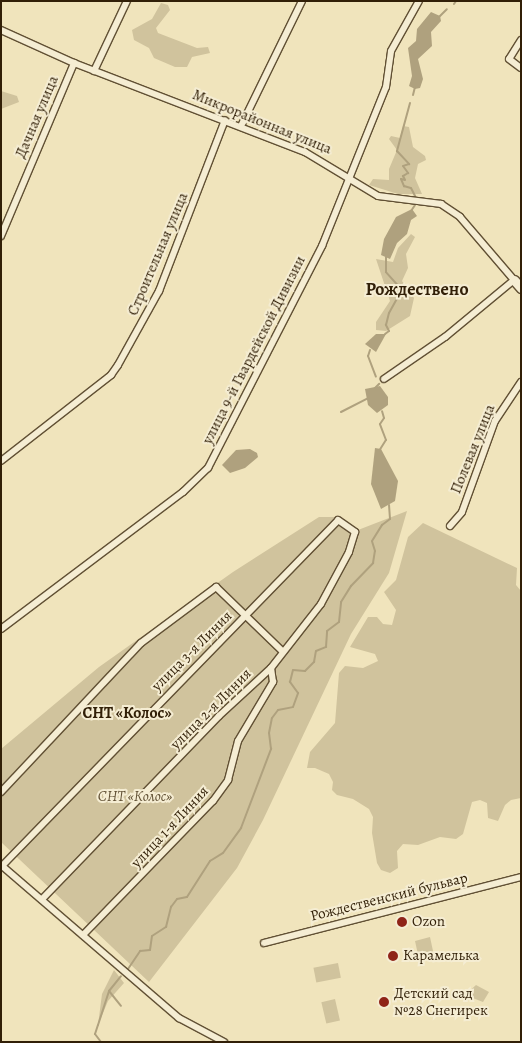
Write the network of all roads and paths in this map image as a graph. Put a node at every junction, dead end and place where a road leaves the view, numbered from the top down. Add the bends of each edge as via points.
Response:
1 (127, 1) edge
2 (302, 1) edge
3 (419, 1) edge
4 (1, 30) edge
5 (521, 40) edge
6 (74, 63) junction
7 (521, 68) edge
8 (94, 71) junction
9 (225, 120) junction
10 (241, 126) junction
11 (349, 177) junction
12 (1, 236) edge
13 (514, 280) junction
14 (521, 288) edge
15 (384, 379) dead end
16 (521, 382) edge
17 (1, 461) edge
18 (338, 520) joint
19 (450, 526) dead end
20 (243, 616) junction
21 (1, 629) edge
22 (283, 652) junction
23 (271, 668) junction
24 (1, 792) edge
25 (2, 866) edge
26 (521, 877) edge
27 (42, 898) junction
28 (83, 935) junction
29 (264, 943) dead end
30 (224, 1042) edge

1 - 8 street
2 - 10 street
3 - 11 street, улица 9-й Гвардейской Дивизии via 391,51 386,87
4 - 6 street, Микрорайонная улица
5 - 7 street via 509,59
6 - 8 street, Микрорайонная улица
6 - 12 street, Дачная улица
8 - 9 street, Микрорайонная улица
9 - 10 street, Микрорайонная улица
9 - 17 street, Строительная улица via 159,290 118,366 111,375
10 - 11 street, Микрорайонная улица via 313,156
11 - 13 street, Микрорайонная улица via 378,196 430,202 453,211
11 - 21 street, улица 9-й Гвардейской Дивизии via 322,246 208,468 175,498
13 - 14 street, Микрорайонная улица
13 - 15 street via 444,337
16 - 19 street, Полевая улица via 495,421 462,512
18 - 20 street, улица 3-я Линия
18 - 22 street, улица 2-я Линия via 355,532 350,552 321,604
20 - 22 street
20 - 24 street via 216,587 141,643
20 - 25 street, улица 3-я Линия
22 - 23 street, улица 2-я Линия
23 - 27 street, улица 2-я Линия via 219,716
23 - 28 street, улица 1-я Линия via 273,682 238,741 228,780 213,801
25 - 27 street
26 - 29 street, Рождественский бульвар
27 - 28 street
28 - 30 street via 179,1018

